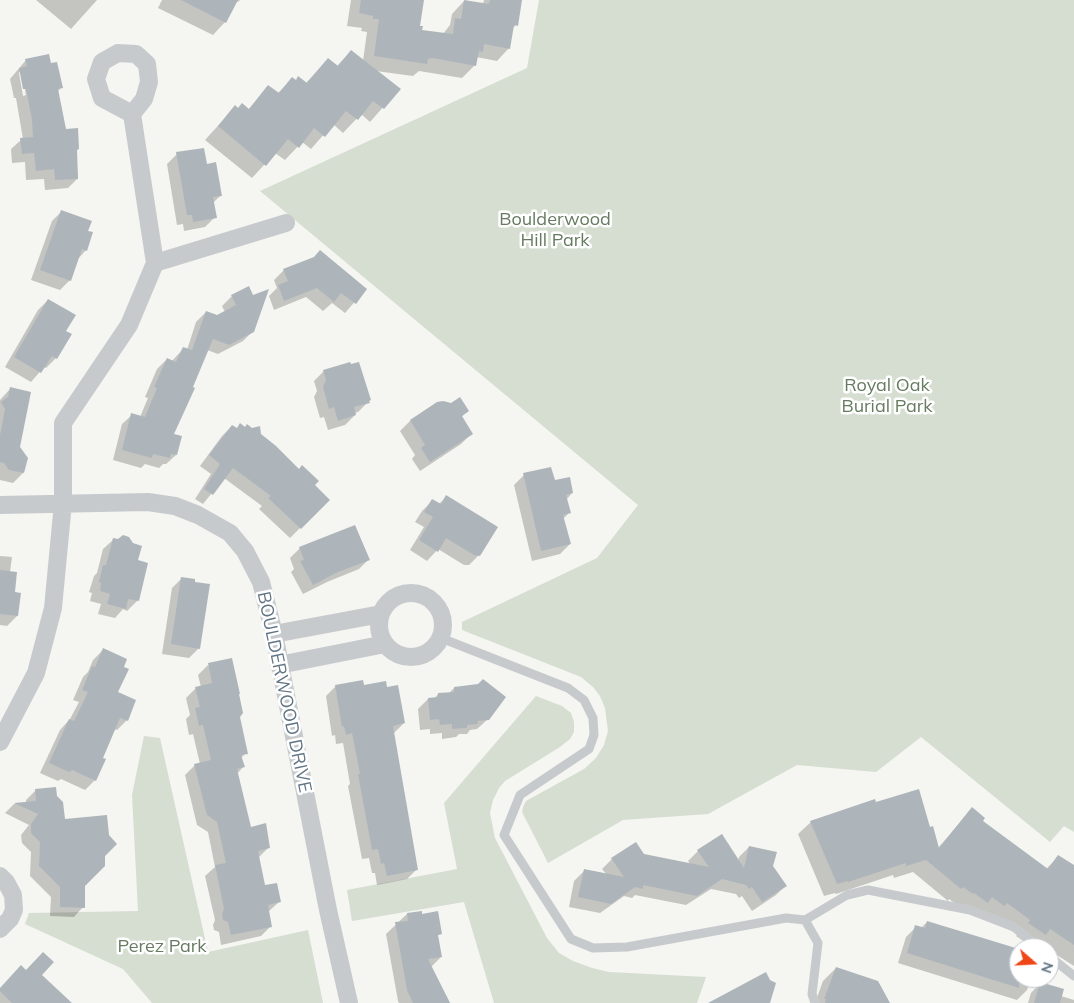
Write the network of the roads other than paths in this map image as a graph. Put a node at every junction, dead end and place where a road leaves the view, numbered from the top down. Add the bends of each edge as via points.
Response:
1 (132, 114) dead end
2 (286, 223) dead end
3 (155, 263) junction
4 (62, 503) junction
5 (0, 505) edge
6 (381, 614) junction
7 (274, 634) junction
8 (441, 638) junction
9 (385, 644) junction
10 (279, 665) junction
11 (0, 742) edge
12 (0, 876) edge
13 (805, 920) junction
14 (0, 929) edge
15 (1028, 938) edge
16 (1059, 964) edge
17 (1074, 976) edge
18 (349, 1003) edge
19 (816, 1003) edge

1 - 3 street
2 - 3 street
3 - 4 street via 129,326 63,423
4 - 5 street, BOULDERWOOD DRIVE
4 - 7 street, BOULDERWOOD DRIVE via 148,502 175,506 230,533 245,551 261,582
4 - 11 street via 53,608 36,673
6 - 7 street
6 - 8 street via 386,604 406,593 429,597 442,615 444,627
6 - 9 street via 379,629
7 - 10 street, BOULDERWOOD DRIVE
8 - 9 street via 435,648 414,657 393,652
8 - 13 lane via 568,688 584,700 592,718 594,736 588,749 520,795 504,835 571,939 593,948 627,947 786,918
9 - 10 street
10 - 18 street, BOULDERWOOD DRIVE
12 - 14 street via 13,895 14,910 10,920
13 - 15 lane via 847,895 868,890 970,910 1014,927
13 - 19 lane via 818,943 812,994
16 - 17 lane

